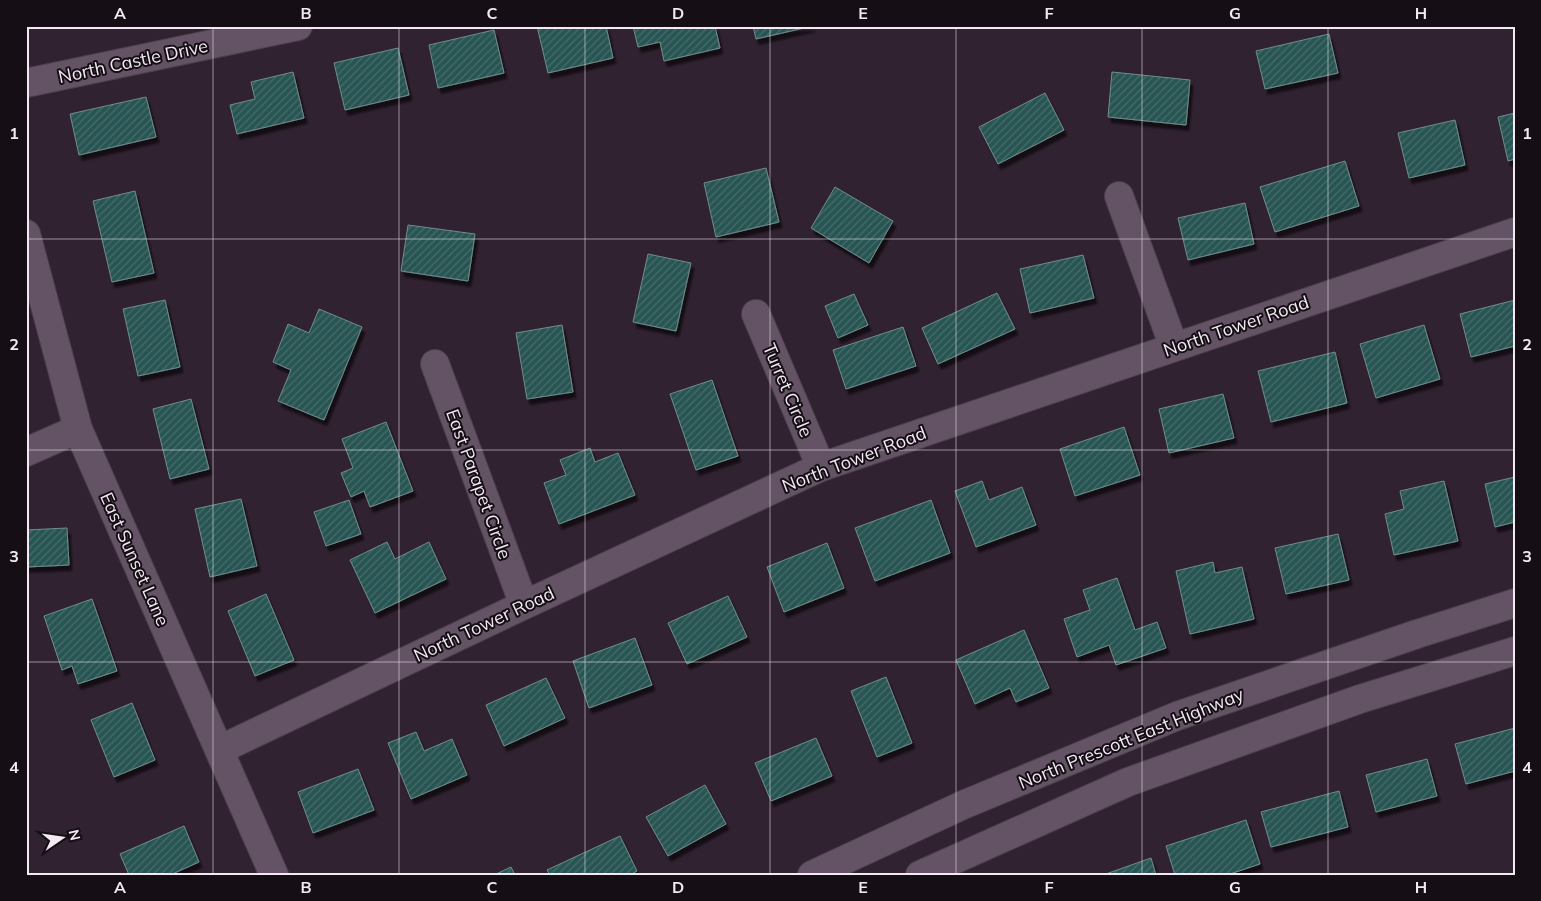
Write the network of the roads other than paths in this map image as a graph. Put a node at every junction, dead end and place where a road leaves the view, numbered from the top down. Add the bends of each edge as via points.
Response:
1 (298, 26) edge
2 (26, 83) edge
3 (1119, 196) dead end
4 (1515, 232) edge
5 (26, 234) edge
6 (756, 314) dead end
7 (1174, 347) junction
8 (435, 364) dead end
9 (78, 429) junction
10 (26, 452) edge
11 (821, 467) junction
12 (1515, 603) edge
13 (524, 605) junction
14 (1371, 650) junction
15 (1515, 651) edge
16 (1384, 691) junction
17 (219, 750) junction
18 (274, 875) edge
19 (812, 875) edge
20 (920, 875) edge

1 - 2 street, North Castle Drive
3 - 7 street
4 - 7 street, North Tower Road
5 - 9 street, East Sunset Lane
6 - 11 street, Turret Circle
7 - 11 street, North Tower Road
8 - 13 street, East Parapet Circle
9 - 10 street
9 - 17 street, East Sunset Lane
11 - 13 street, North Tower Road
12 - 14 street, North Prescott East Highway
13 - 17 street, North Tower Road
14 - 16 street
14 - 19 street, North Prescott East Highway via 1177,716 963,805
15 - 16 street
16 - 20 street via 1128,782
17 - 18 street, East Sunset Lane

